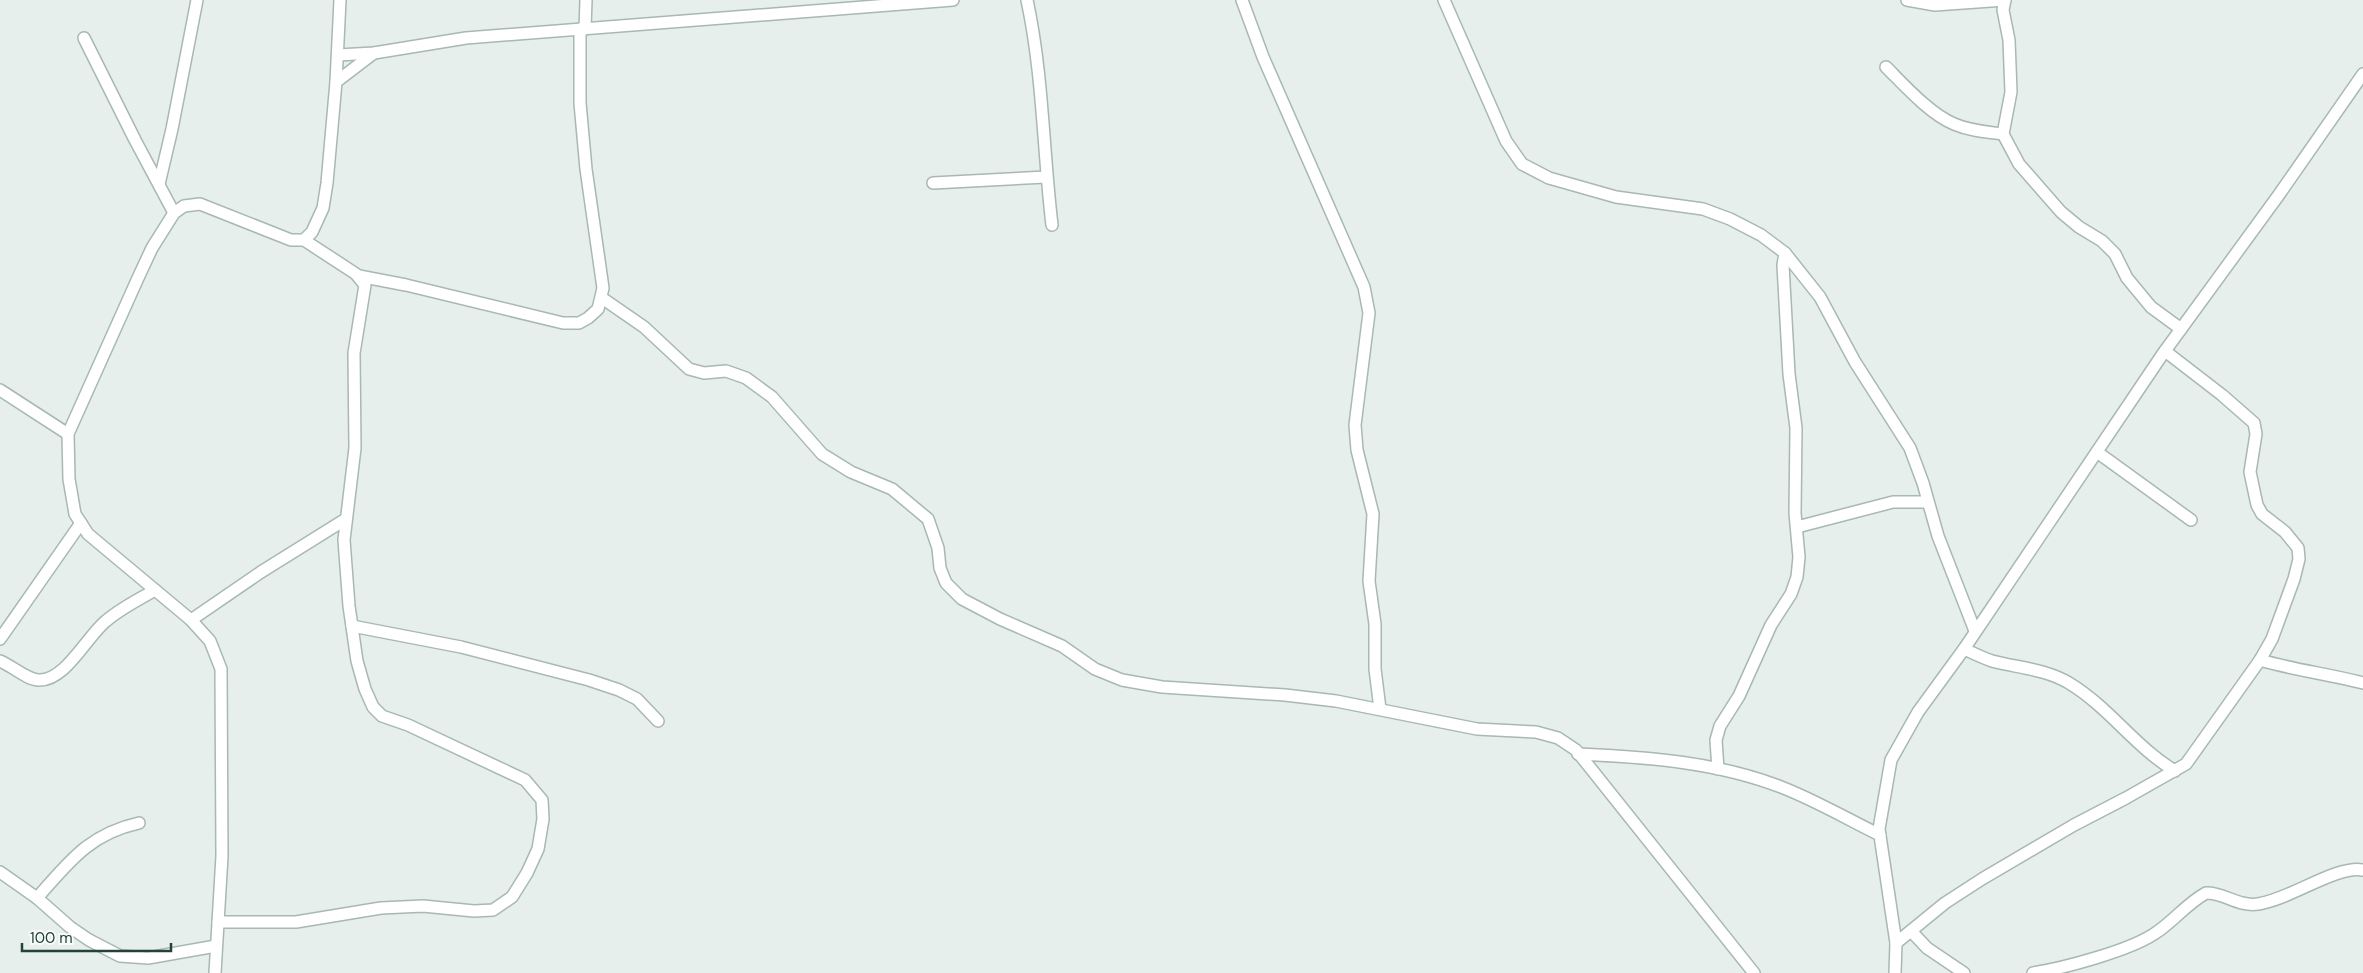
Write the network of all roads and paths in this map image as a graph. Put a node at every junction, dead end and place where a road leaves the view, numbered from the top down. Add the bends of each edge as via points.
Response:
1 (197, 0) edge
2 (340, 0) edge
3 (586, 0) edge
4 (954, 0) edge
5 (1027, 0) edge
6 (1242, 0) edge
7 (1444, 0) edge
8 (1908, 0) edge
9 (2005, 0) edge
10 (817, 5) edge
11 (582, 29) junction
12 (84, 38) dead end
13 (374, 53) junction
14 (338, 55) junction
15 (1886, 67) dead end
16 (2362, 76) edge
17 (336, 82) junction
18 (2004, 134) junction
19 (1046, 177) junction
20 (933, 183) dead end
21 (158, 184) junction
22 (174, 213) junction
23 (1052, 225) dead end
24 (304, 240) junction
25 (1785, 253) junction
26 (359, 276) junction
27 (602, 298) junction
28 (2181, 329) junction
29 (2165, 351) junction
30 (0, 390) edge
31 (68, 434) junction
32 (2097, 452) junction
33 (1928, 502) junction
34 (346, 519) junction
35 (2191, 520) dead end
36 (80, 523) junction
37 (1797, 527) junction
38 (155, 590) junction
39 (191, 620) junction
40 (352, 626) junction
41 (1975, 631) junction
42 (0, 639) edge
43 (1964, 649) junction
44 (2260, 660) junction
45 (0, 661) edge
46 (2363, 683) edge
47 (1380, 709) junction
48 (658, 721) dead end
49 (1578, 754) junction
50 (1718, 770) junction
51 (2176, 771) junction
52 (139, 823) dead end
53 (1880, 835) junction
54 (2363, 870) edge
55 (0, 872) edge
56 (37, 898) junction
57 (218, 922) junction
58 (1911, 931) junction
59 (1896, 944) junction
60 (216, 946) junction
61 (215, 973) edge
62 (1754, 973) edge
63 (1895, 973) edge
64 (1964, 973) edge
65 (2033, 973) edge

1 - 21 street
2 - 14 street
3 - 11 street
4 - 10 street
5 - 19 street via 1042,97
6 - 47 street via 1263,57 1364,288 1369,313 1355,425 1356,450 1373,514 1369,581
7 - 25 street via 1506,141 1522,164 1549,178 1616,197 1703,208 1761,235
8 - 9 street via 1935,5
9 - 18 street via 2003,10 2009,40 2011,92
10 - 11 street
11 - 13 street via 466,38
11 - 27 street via 580,103
12 - 21 street
13 - 14 street
13 - 17 street
14 - 17 street
15 - 18 street via 1923,102 1953,124 1974,131
16 - 28 street
17 - 24 street via 323,208 312,232
18 - 28 street via 2019,164 2032,180 2079,228 2102,241 2115,254 2127,278 2151,307
19 - 20 street
19 - 23 street
21 - 22 street
22 - 24 street via 184,206 200,204 291,240
22 - 31 street via 152,248
24 - 26 street
25 - 33 street via 1820,298 1855,362 1910,448
25 - 37 street via 1789,374 1796,428
26 - 27 street via 563,323 579,323 588,318 598,309
26 - 34 street via 365,289 354,353 355,448
27 - 47 street via 644,327 689,369 704,373 726,371 746,378 772,397 822,454 851,472 892,489 928,519 946,583 962,599 978,608 1062,646 1095,669 1122,680 1210,691 1294,696
28 - 29 street
29 - 32 street
29 - 44 street via 2254,423 2256,434 2250,472 2257,505 2262,514 2285,532 2298,548 2299,560 2294,579 2272,639
30 - 31 street
31 - 36 street via 69,479 75,514
32 - 35 street
32 - 41 street
33 - 37 street via 1893,502
33 - 41 street
34 - 39 street
34 - 40 street via 344,540
36 - 38 street via 88,534
36 - 42 street
37 - 50 street via 1797,577 1739,696 1720,726 1716,740
38 - 39 street
38 - 45 street via 103,623 76,656 48,679 36,680
39 - 57 street via 210,641 220,669 222,856
40 - 48 street via 444,643 589,680 637,699
40 - 57 street via 365,689 373,707 382,716 525,780 536,790 542,800 544,819 538,849 512,897 493,910 423,906 381,908 296,922
41 - 43 street
43 - 51 street via 1992,661 2046,672 2069,683 2104,708 2155,759
43 - 53 street via 1918,712 1891,760
44 - 46 street
44 - 51 street via 2186,764
47 - 49 street via 1477,729 1536,732 1558,738
49 - 50 street via 1688,763
49 - 62 street
50 - 53 street via 1780,786
51 - 58 street via 1982,879
52 - 56 street via 121,827 82,849
53 - 59 street
54 - 65 street via 2355,868 2339,873 2279,899 2258,904 2245,905 2206,894 2147,938 2053,970
55 - 56 street
56 - 60 street via 70,927 120,956 148,958
57 - 60 street
58 - 59 street
58 - 64 street via 1927,948
59 - 63 street
60 - 61 street

